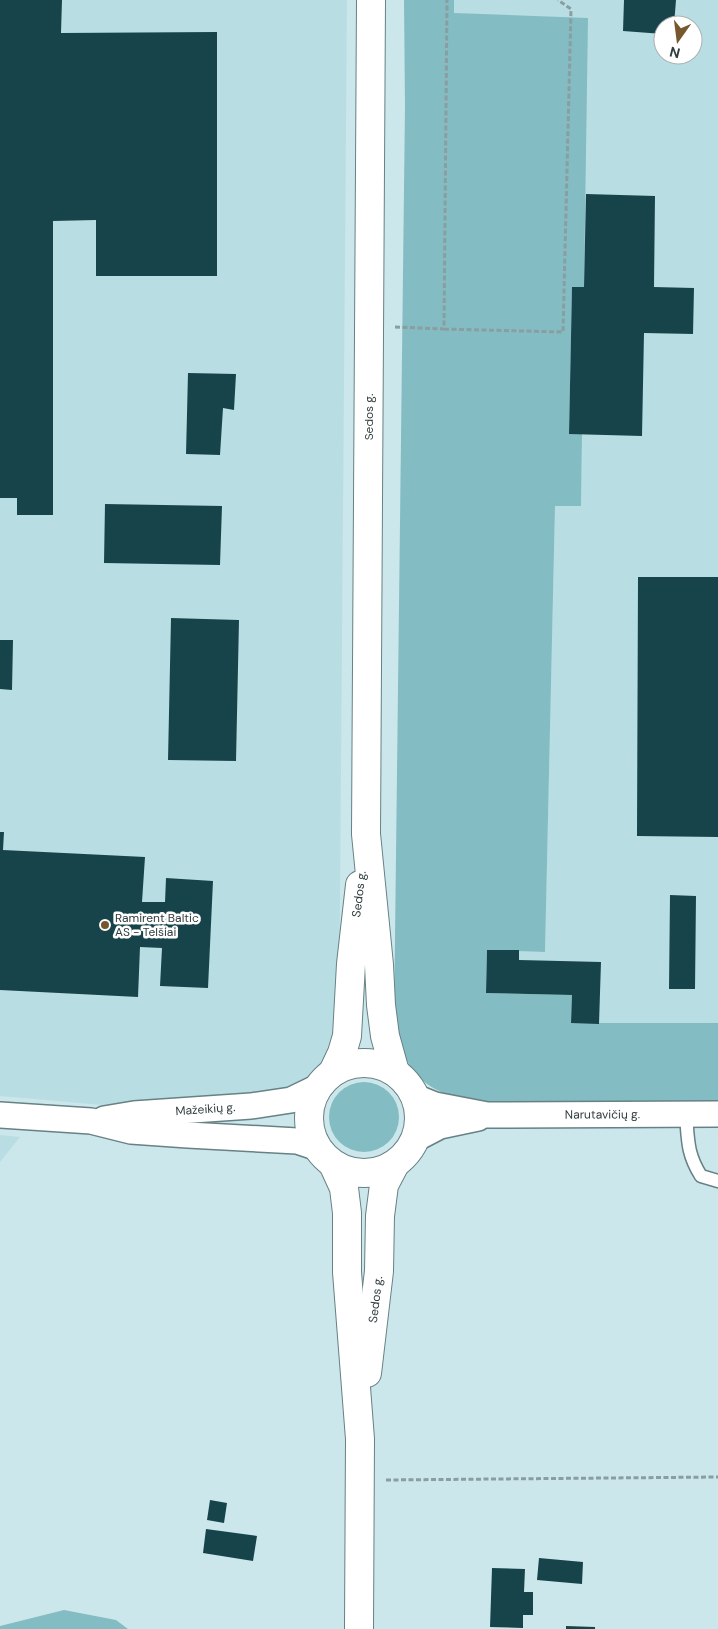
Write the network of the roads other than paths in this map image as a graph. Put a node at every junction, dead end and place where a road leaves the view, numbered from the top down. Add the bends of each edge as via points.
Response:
1 (371, 0) edge
2 (366, 834) junction
3 (395, 1072) junction
4 (326, 1080) junction
5 (415, 1096) junction
6 (686, 1114) junction
7 (718, 1114) edge
8 (0, 1115) edge
9 (487, 1116) junction
10 (91, 1121) junction
11 (415, 1139) junction
12 (326, 1156) junction
13 (395, 1164) junction
14 (718, 1181) edge
15 (360, 1439) junction
16 (359, 1629) edge

1 - 2 main road, Sedos g.
2 - 3 main road, Sedos g. via 381,1005
2 - 4 main road, Sedos g. via 346,1036 342,1053
3 - 4 main road, Sedos g. via 364,1063 348,1065
3 - 5 main road, Sedos g.
4 - 10 street, Mažeikių g. via 291,1100
4 - 12 main road, Sedos g. via 311,1102 309,1118 312,1134
5 - 9 street, Narutavičių g. via 434,1105
5 - 11 main road, Sedos g. via 419,1118
6 - 7 street, Narutavičių g.
6 - 9 street, Narutavičių g.
6 - 14 lane via 693,1163 701,1176
8 - 10 street, Mažeikių g.
9 - 11 street, Narutavičių g. via 440,1126
10 - 12 street, Mažeikių g. via 131,1131 296,1141
11 - 13 main road, Sedos g.
12 - 13 main road via 343,1169 364,1173
12 - 15 main road, Sedos g. via 344,1188
13 - 15 main road, Sedos g. via 384,1185 380,1216 379,1270
15 - 16 main road, Sedos g.

